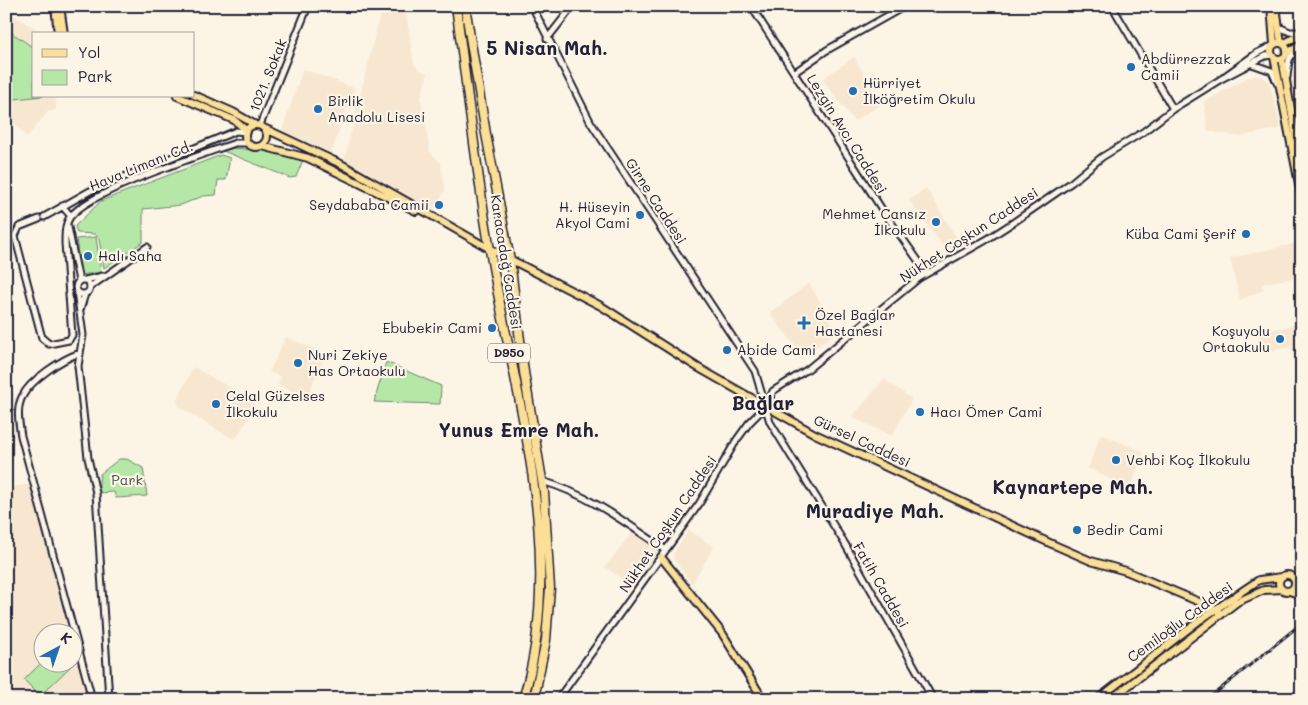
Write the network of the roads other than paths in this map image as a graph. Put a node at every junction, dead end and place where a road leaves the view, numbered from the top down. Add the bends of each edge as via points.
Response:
1 (55, 6) edge
2 (60, 6) edge
3 (308, 6) edge
4 (456, 6) edge
5 (465, 6) edge
6 (532, 6) edge
7 (573, 6) edge
8 (751, 6) edge
9 (905, 6) edge
10 (1112, 6) edge
11 (1271, 6) edge
12 (1276, 6) edge
13 (1279, 28) junction
14 (58, 32) edge
15 (64, 32) edge
16 (1302, 33) edge
17 (547, 39) junction
18 (1278, 45) junction
19 (1302, 45) edge
20 (1273, 56) junction
21 (1284, 56) junction
22 (1251, 64) junction
23 (795, 72) junction
24 (1221, 79) junction
25 (1277, 82) junction
26 (1286, 82) junction
27 (195, 95) edge
28 (182, 98) edge
29 (1173, 109) junction
30 (260, 126) junction
31 (246, 131) junction
32 (248, 143) junction
33 (262, 146) junction
34 (1302, 171) edge
35 (1302, 199) edge
36 (62, 206) junction
37 (71, 216) junction
38 (429, 216) junction
39 (67, 224) junction
40 (147, 247) dead end
41 (490, 249) junction
42 (510, 260) junction
43 (927, 273) junction
44 (103, 276) junction
45 (78, 280) junction
46 (85, 280) junction
47 (90, 287) junction
48 (77, 291) junction
49 (85, 294) junction
50 (80, 310) junction
51 (80, 353) junction
52 (767, 405) junction
53 (542, 481) junction
54 (666, 550) junction
55 (661, 557) junction
56 (1282, 577) junction
57 (1294, 579) junction
58 (1302, 582) edge
59 (1282, 589) junction
60 (1289, 591) junction
61 (1302, 594) edge
62 (1216, 609) junction
63 (1221, 615) junction
64 (92, 699) edge
65 (109, 699) edge
66 (522, 699) edge
67 (534, 699) edge
68 (558, 699) edge
69 (763, 699) edge
70 (933, 699) edge
71 (1098, 699) edge
72 (1111, 699) edge

1 - 14 main road
2 - 15 main road
3 - 30 street, 1021. Sokak
4 - 41 highway, Karacadağ Caddesi / D950
5 - 42 highway, Karacadağ Caddesi / D950
6 - 17 street, Girne Caddesi
7 - 17 street
8 - 23 street, Lezgin Avcı Caddesi
9 - 23 street
10 - 29 street
11 - 18 main road
12 - 13 main road
13 - 16 street
13 - 18 main road
16 - 18 main road
17 - 52 street, Girne Caddesi via 591,123 754,371
18 - 20 main road
18 - 21 main road
18 - 24 street via 1236,67
19 - 21 main road
19 - 26 street via 1289,60
20 - 21 main road
20 - 22 street via 1265,56
20 - 25 main road
21 - 26 main road
22 - 24 street
22 - 25 street via 1272,71
23 - 43 street, Lezgin Avcı Caddesi via 883,211
24 - 29 street, Nükhet Coşkun Caddesi
25 - 35 main road
26 - 34 main road
27 - 30 main road
28 - 31 main road via 234,120
29 - 43 street, Nükhet Coşkun Caddesi via 986,240
30 - 31 main road
30 - 33 main road via 267,140
30 - 38 main road via 343,165
31 - 32 main road
31 - 36 street, Hava Limanı Cd. via 236,131 90,191
32 - 33 main road
32 - 37 street, Hava Limanı Cd. via 235,143 152,174 88,202
33 - 38 main road via 308,158
36 - 37 street
36 - 39 street, Hava Limanı Cd. via 19,227 15,236 40,332 44,341 51,344 66,342 72,335 66,272
37 - 39 street, Hava Limanı Cd.
38 - 41 main road, Gürsel Caddesi
39 - 45 street
40 - 44 street
41 - 42 main road, Gürsel Caddesi
41 - 66 highway, Karacadağ Caddesi / D950 via 537,502 540,554 538,626
42 - 52 main road, Gürsel Caddesi via 601,306 713,376
42 - 53 highway, Karacadağ Caddesi / D950
43 - 52 street, Nükhet Coşkun Caddesi via 808,369 773,391
44 - 46 street
44 - 47 street
45 - 46 street
45 - 48 street
46 - 47 street
47 - 49 street
48 - 49 street
48 - 50 street
49 - 50 street
50 - 51 street via 83,335
51 - 64 street via 54,367 28,389 19,409 19,421
51 - 65 street via 78,366 88,458 96,493
52 - 54 street, Nükhet Coşkun Caddesi via 749,423
52 - 62 main road, Gürsel Caddesi via 815,434 1052,544
52 - 70 street, Fatih Caddesi via 770,422 845,544
53 - 54 street via 581,494
53 - 67 highway, Karacadağ Caddesi / D950 via 550,588 546,640
54 - 55 street, Nükhet Coşkun Caddesi
55 - 68 street, Nükhet Coşkun Caddesi
55 - 69 main road via 722,633
56 - 57 main road via 1289,575
56 - 59 main road via 1279,581
56 - 62 main road, Cemiloğlu Caddesi via 1258,580
57 - 58 main road
57 - 60 main road via 1295,586
59 - 60 main road
59 - 63 main road, Cemiloğlu Caddesi via 1251,594
60 - 61 main road
62 - 63 main road, Gürsel Caddesi
62 - 71 main road, Cemiloğlu Caddesi
63 - 72 main road, Cemiloğlu Caddesi

